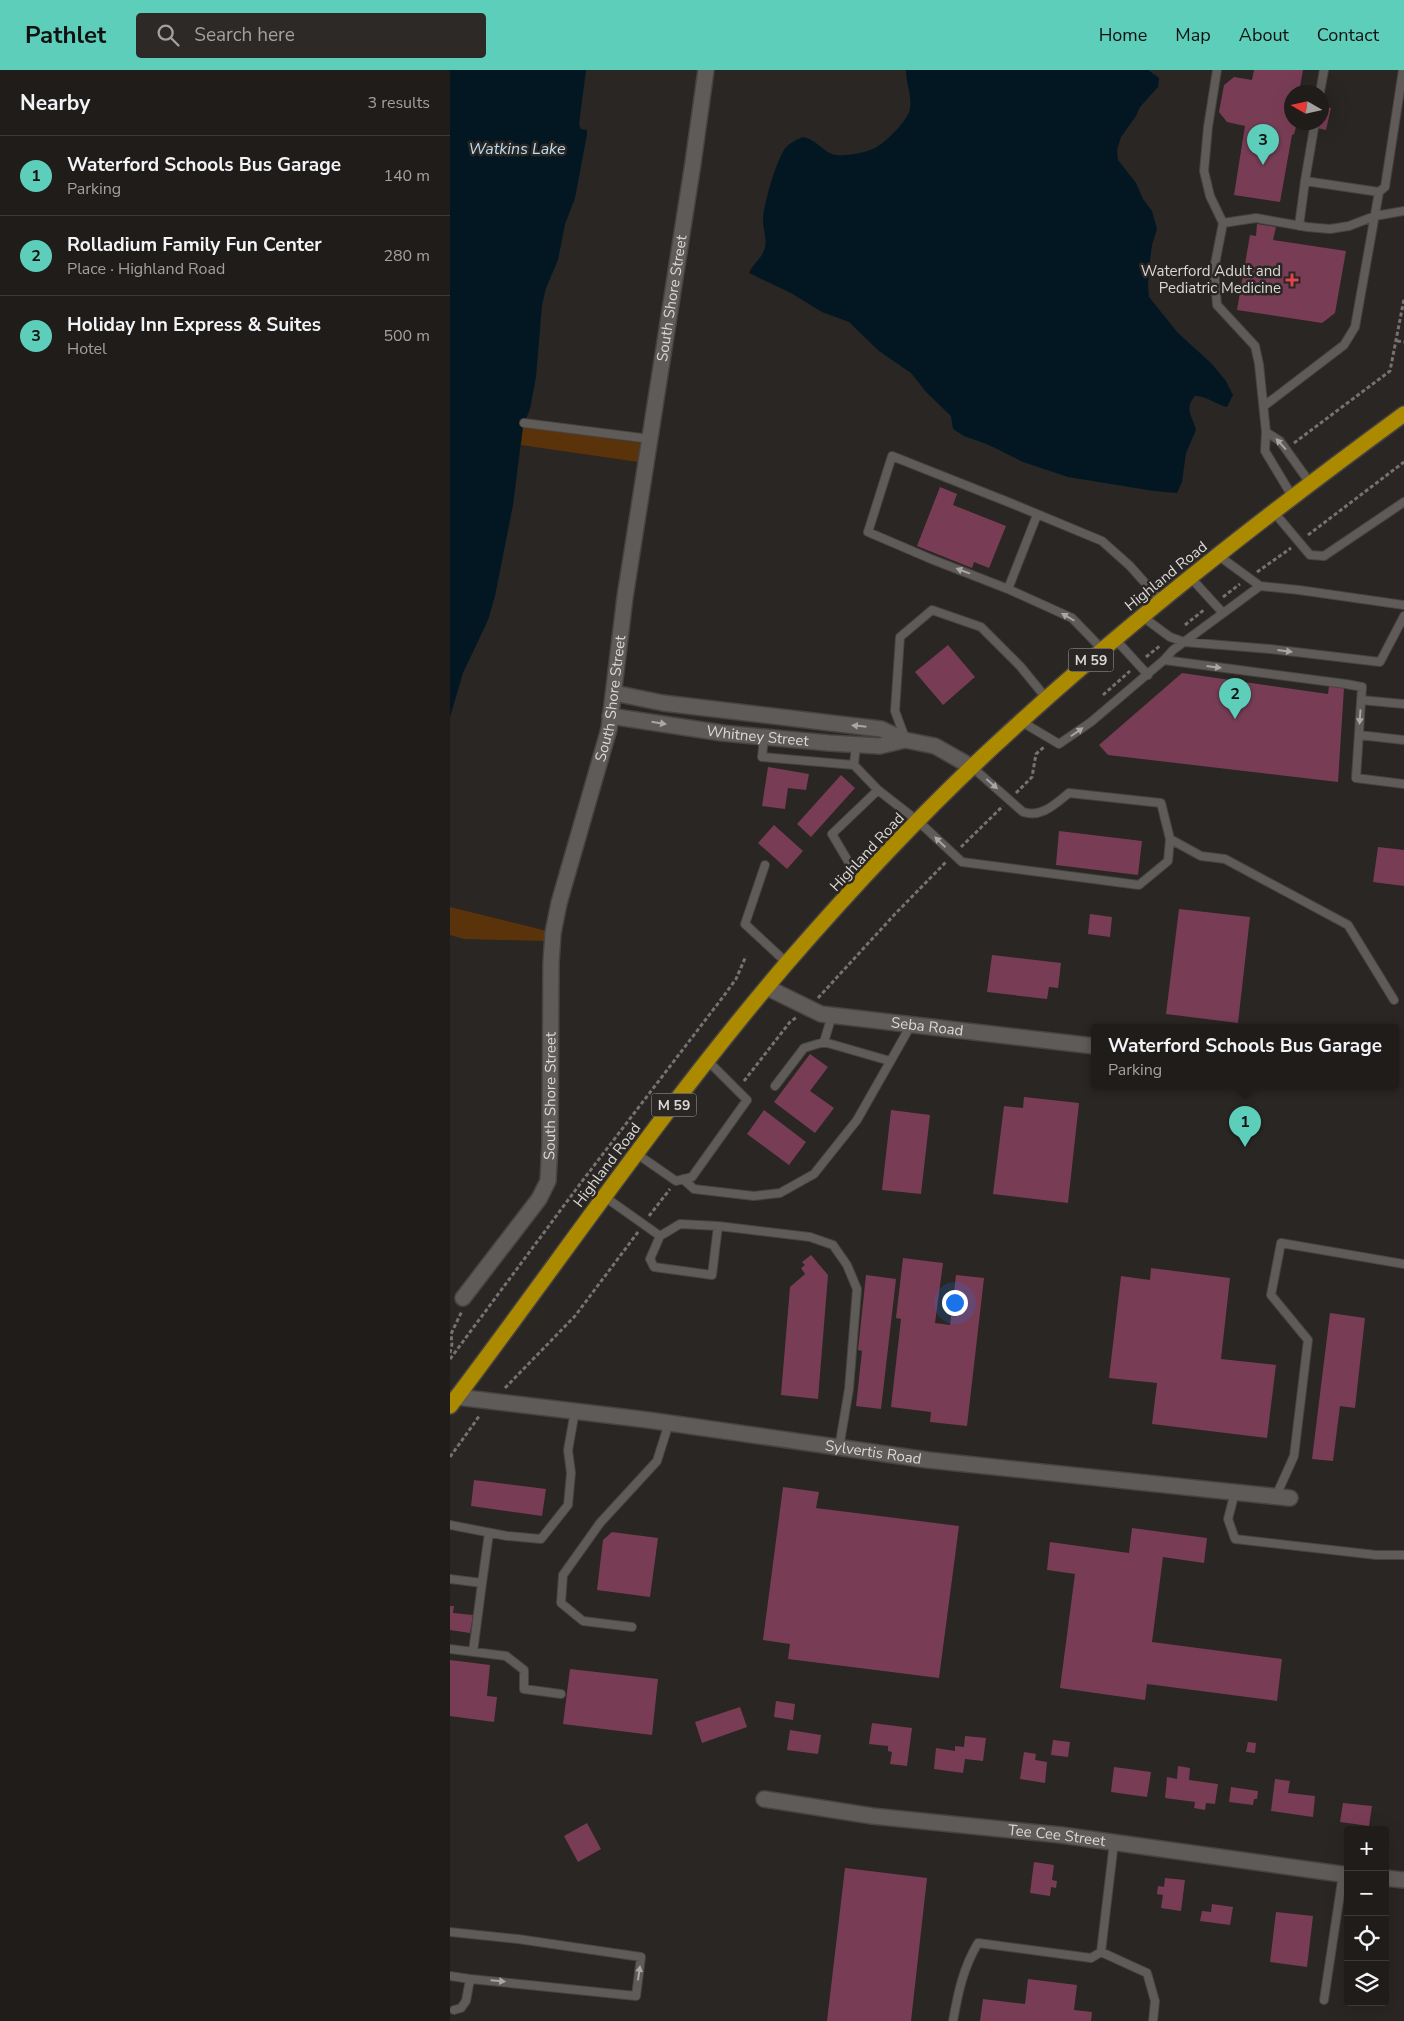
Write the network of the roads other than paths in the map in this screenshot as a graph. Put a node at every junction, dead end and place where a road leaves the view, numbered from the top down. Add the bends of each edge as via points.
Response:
1 (706, 70) edge
2 (1217, 70) edge
3 (1324, 70) edge
4 (1403, 70) edge
5 (1321, 85) edge
6 (1314, 130) edge
7 (1305, 181) junction
8 (1379, 192) junction
9 (1404, 211) edge
10 (1375, 216) junction
11 (1223, 223) junction
12 (1300, 226) junction
13 (1264, 406) junction
14 (1404, 414) edge
15 (524, 423) dead end
16 (1266, 432) junction
17 (650, 439) junction
18 (1310, 483) junction
19 (1292, 496) junction
20 (1404, 502) edge
21 (1272, 511) junction
22 (1037, 515) junction
23 (1219, 556) junction
24 (1191, 578) junction
25 (1260, 586) junction
26 (1008, 589) junction
27 (1162, 602) junction
28 (1404, 605) edge
29 (1223, 613) junction
30 (1404, 616) edge
31 (1143, 617) junction
32 (1116, 640) junction
33 (1184, 642) junction
34 (1103, 650) junction
35 (1164, 660) junction
36 (1148, 674) junction
37 (614, 693) junction
38 (1047, 699) junction
39 (1362, 700) junction
40 (1404, 704) edge
41 (690, 706) junction
42 (760, 714) junction
43 (610, 716) junction
44 (1022, 722) junction
45 (686, 727) junction
46 (1359, 735) junction
47 (761, 736) junction
48 (905, 740) junction
49 (1404, 740) edge
50 (856, 744) junction
51 (854, 766) junction
52 (972, 767) junction
53 (1404, 784) edge
54 (878, 790) junction
55 (919, 822) junction
56 (1170, 839) junction
57 (765, 865) dead end
58 (861, 883) junction
59 (787, 964) junction
60 (768, 988) junction
61 (1394, 1000) dead end
62 (832, 1015) junction
63 (911, 1024) junction
64 (824, 1042) junction
65 (1091, 1046) edge
66 (708, 1061) junction
67 (890, 1061) junction
68 (775, 1086) dead end
69 (637, 1154) junction
70 (679, 1180) junction
71 (605, 1197) junction
72 (718, 1226) junction
73 (660, 1236) junction
74 (1404, 1264) edge
75 (463, 1298) road end
76 (453, 1401) edge
77 (575, 1411) junction
78 (669, 1423) junction
79 (839, 1448) junction
80 (1235, 1492) junction
81 (1283, 1497) joint
82 (450, 1525) edge
83 (489, 1533) junction
84 (1404, 1554) edge
85 (450, 1579) edge
86 (482, 1583) junction
87 (632, 1627) dead end
88 (450, 1649) edge
89 (474, 1652) junction
90 (561, 1694) dead end
91 (764, 1799) dead end
92 (1114, 1842) junction
93 (1344, 1875) edge
94 (1389, 1878) edge
95 (1404, 1880) edge
96 (1344, 1881) edge
97 (450, 1932) edge
98 (1102, 1952) junction
99 (450, 1976) edge
100 (470, 1979) junction
101 (1324, 2000) dead end
102 (454, 2010) dead end
103 (954, 2021) edge
104 (1153, 2021) edge

1 - 17 street, South Shore Street
2 - 11 lane via 1204,171 1210,196
3 - 5 lane
4 - 8 lane via 1385,187
6 - 7 lane
7 - 8 lane
7 - 12 lane
8 - 10 lane
9 - 10 lane
10 - 12 lane via 1330,229
10 - 13 lane via 1355,327 1344,345
11 - 12 lane via 1256,218
11 - 13 lane via 1214,269 1217,305 1255,346
13 - 16 lane
14 - 18 highway, Highland Road / M 59
15 - 17 lane
18 -> 16 lane via 1280,441
16 - 19 lane via 1265,451
17 - 37 street, South Shore Street via 625,597
18 - 19 highway, Highland Road / M 59
19 - 21 highway, Highland Road / M 59
20 - 21 lane via 1324,556 1310,555
21 - 23 highway, Highland Road / M 59
22 - 26 lane
26 -> 22 lane via 868,532 892,456
22 - 27 lane via 1102,542 1130,566
23 - 24 highway, Highland Road / M 59
23 - 25 lane
24 - 27 highway, Highland Road / M 59
24 - 29 lane
25 - 28 lane
25 - 29 lane
34 -> 26 lane via 1072,618
27 - 31 highway, Highland Road / M 59
29 - 33 lane
33 -> 30 lane via 1380,662
31 - 32 highway, Highland Road / M 59
31 - 33 lane via 1170,637
32 - 34 highway, Highland Road / M 59
32 - 36 lane
33 - 35 lane
34 - 38 highway, Highland Road / M 59
35 - 36 lane
35 -> 39 lane via 1362,687
44 -> 36 lane via 1059,744
37 - 41 street, Whitney Street
37 - 43 street, South Shore Street
38 - 44 highway, Highland Road / M 59
38 - 48 lane via 981,627 932,610 900,637 895,711
39 - 40 lane
39 -> 46 lane
41 - 42 street, Whitney Street
41 - 45 street
42 - 47 street
48 -> 42 street, Whitney Street via 881,728
43 -> 45 street, Whitney Street
43 - 75 street, South Shore Street via 553,933 548,1181 539,1199
44 - 52 highway, Highland Road / M 59
45 - 47 street, Whitney Street
46 - 49 lane
46 - 53 lane via 1356,778
47 - 50 street, Whitney Street
47 - 51 lane via 762,757
48 - 50 street, Whitney Street via 880,746
48 - 52 street, Whitney Street via 935,746
50 - 51 lane
51 - 54 lane
52 - 55 highway, Highland Road / M 59
52 -> 56 lane via 1030,814 1048,809 1069,793 1161,803
54 - 55 lane
54 - 58 lane via 832,834
56 -> 55 lane via 1168,861 1139,885 962,862
55 - 58 highway, Highland Road / M 59
56 - 61 lane via 1201,856 1225,859 1348,925
57 - 59 lane via 745,924
58 - 59 highway, Highland Road / M 59
59 - 60 highway, Highland Road / M 59
60 - 62 street, Seba Road via 821,1014
60 - 66 highway, Highland Road / M 59
62 - 63 street, Seba Road
62 - 64 lane
63 - 65 street, Seba Road
63 - 67 lane
64 - 67 lane
64 - 68 lane via 804,1048
66 - 69 highway, Highland Road / M 59
66 - 70 lane via 747,1100 692,1177
67 - 70 lane via 857,1120 814,1174 780,1193 754,1196 694,1189
69 - 70 lane
69 - 71 highway, Highland Road / M 59
71 - 73 lane
71 - 76 highway, Highland Road / M 59
72 - 73 lane via 680,1224
72 - 73 lane via 712,1275 654,1267 650,1259
72 - 79 lane via 810,1237 833,1245 847,1264 857,1289
74 - 81 lane via 1281,1243 1271,1295 1308,1340 1294,1456
76 - 77 street, Sylvertis Road via 493,1401
77 - 78 street, Sylvertis Road
77 - 83 lane via 568,1450 571,1473 568,1505 541,1539
78 - 79 street, Sylvertis Road
78 - 87 lane via 656,1461 600,1523 563,1575 561,1603 583,1621
79 - 80 street, Sylvertis Road
80 - 81 street, Sylvertis Road
80 - 84 lane via 1228,1519 1235,1539 1376,1555
82 - 83 lane
83 - 86 lane
85 - 86 lane
86 - 89 lane
88 - 89 lane
89 - 90 lane via 506,1656 524,1670 524,1689
91 - 92 street, Tee Cee Street via 872,1816
92 - 93 street, Tee Cee Street
92 - 98 lane
94 - 95 street
96 - 101 lane
100 -> 97 lane via 636,1996 641,1957
98 - 103 lane via 1091,1958 978,1943 959,1988
98 - 104 lane via 1147,1972 1155,2001
99 - 100 lane
100 - 102 lane via 466,2001 462,2008

